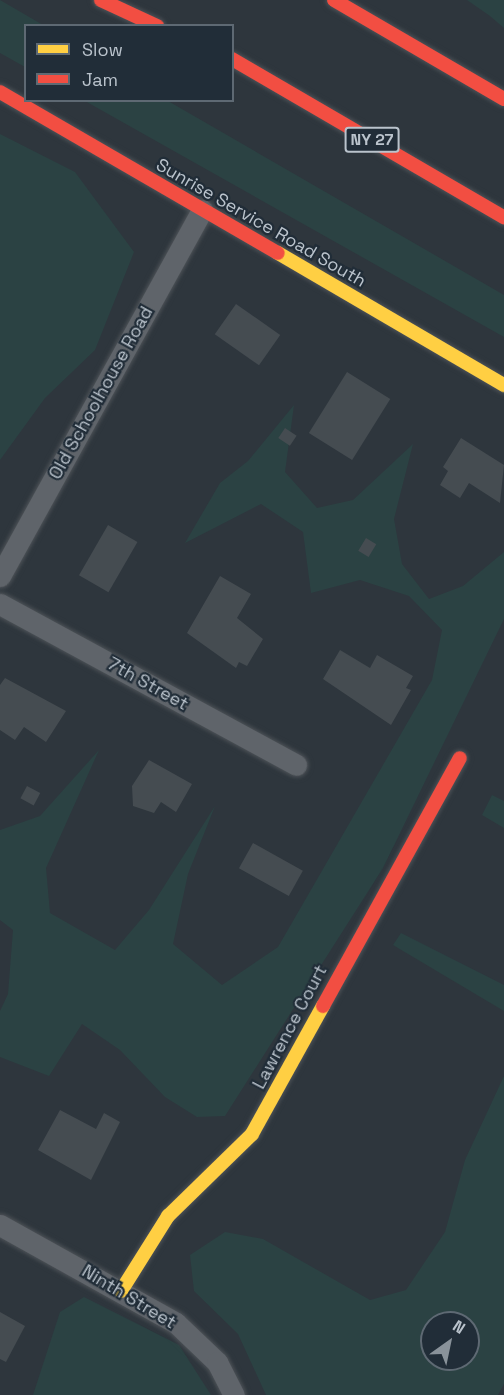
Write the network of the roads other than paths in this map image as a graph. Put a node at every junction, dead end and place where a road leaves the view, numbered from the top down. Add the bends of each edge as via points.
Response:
1 (101, 0) edge
2 (131, 0) edge
3 (334, 0) edge
4 (153, 24) edge
5 (172, 24) edge
6 (235, 61) edge
7 (0, 92) edge
8 (504, 99) edge
9 (202, 210) junction
10 (504, 217) edge
11 (504, 385) edge
12 (0, 576) edge
13 (0, 604) edge
14 (460, 758) dead end
15 (296, 765) dead end
16 (0, 1225) edge
17 (121, 1291) junction
18 (234, 1395) edge

1 - 4 main road
2 - 5 main road
3 - 8 main road
6 - 10 main road, NY 27
7 - 9 main road, Sunrise Service Road South
9 - 11 main road, Sunrise Service Road South
9 - 12 street, Old Schoolhouse Road
13 - 15 street, 7th Street
14 - 17 main road, Lawrence Court via 252,1134 168,1216
16 - 17 street, Ninth Street
17 - 18 street, Ninth Street via 176,1323 217,1362

